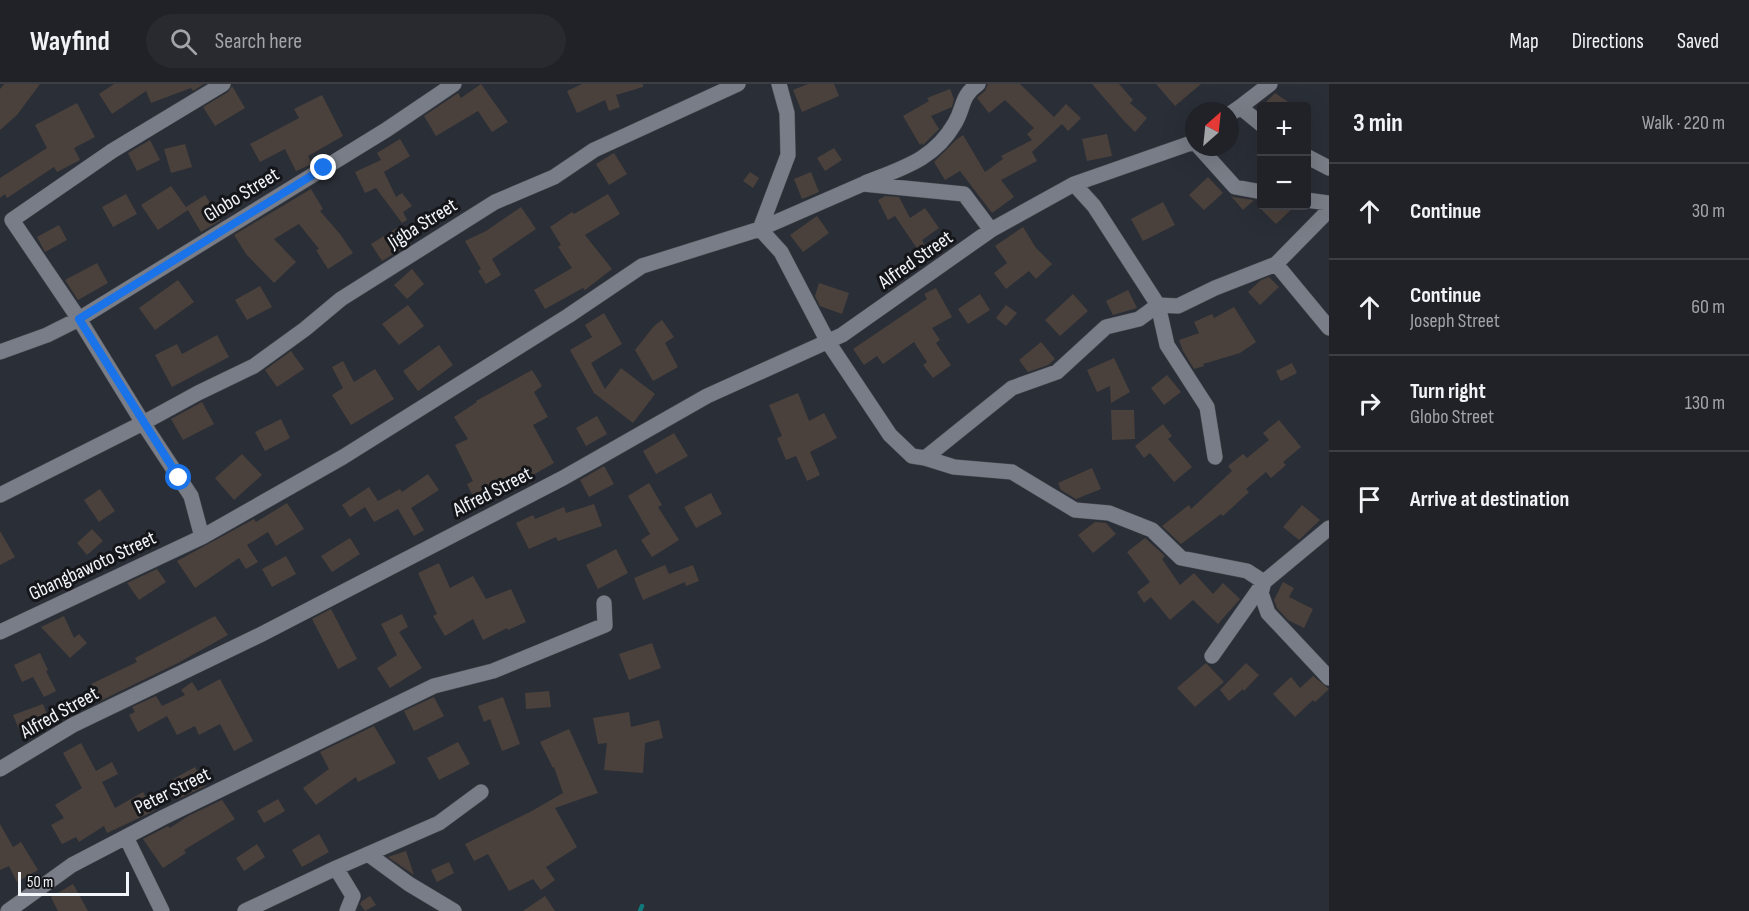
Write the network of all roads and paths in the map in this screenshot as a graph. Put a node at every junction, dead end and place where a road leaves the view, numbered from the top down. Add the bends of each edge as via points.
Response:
1 (223, 84) edge
2 (454, 84) edge
3 (738, 84) edge
4 (779, 84) edge
5 (978, 84) edge
6 (1270, 84) edge
7 (1239, 108) edge
8 (1239, 113) edge
9 (1257, 122) edge
10 (1185, 145) edge
11 (1207, 156) edge
12 (1311, 159) edge
13 (1329, 168) edge
14 (862, 184) junction
15 (1074, 184) junction
16 (1257, 191) edge
17 (1311, 201) edge
18 (1329, 203) edge
19 (1329, 210) edge
20 (760, 229) junction
21 (992, 230) junction
22 (1276, 264) junction
23 (1158, 305) junction
24 (79, 319) junction
25 (1329, 328) edge
26 (828, 342) junction
27 (0, 352) edge
28 (143, 423) junction
29 (1215, 457) dead end
30 (925, 458) junction
31 (0, 495) edge
32 (1329, 528) edge
33 (202, 537) junction
34 (1264, 582) junction
35 (604, 603) dead end
36 (0, 632) edge
37 (1212, 656) dead end
38 (1329, 678) edge
39 (0, 769) edge
40 (481, 792) dead end
41 (126, 837) junction
42 (368, 854) junction
43 (336, 868) junction
44 (8, 911) edge
45 (162, 911) edge
46 (245, 911) edge
47 (347, 911) edge
48 (454, 911) edge

1 - 24 street via 112,151 12,220
2 - 24 street, Globo Street
3 - 28 street, Jigba Street via 594,150 554,177 495,202 341,299 254,366
4 - 20 street via 787,113 788,155
5 - 14 street, Gbangbawoto Street via 967,92 957,121 943,142 916,162
6 - 7 street
8 - 9 street
10 - 15 street, Alfred Street
11 - 16 street via 1235,187
12 - 13 street
14 - 20 street, Gbangbawoto Street
14 - 21 street via 964,194
15 - 21 street, Alfred Street
15 - 23 street via 1094,206
17 - 18 street
19 - 22 street
20 - 26 street via 781,252
20 - 33 street, Gbangbawoto Street via 642,266 344,457
21 - 26 street, Alfred Street
22 - 23 street via 1178,306
22 - 25 street
23 - 29 street via 1167,345 1207,407
23 - 30 street via 1139,319 1106,327 1057,372 1012,388
24 - 27 street, Globo Street
24 - 28 street
26 - 30 street via 890,435 912,456
26 - 39 street, Alfred Street via 707,396 562,478 302,614 73,725
28 - 31 street, Jigba Street
28 - 33 street via 191,496
30 - 34 street via 954,467 1012,471 1075,510 1109,513 1152,530 1181,558 1247,572
32 - 34 street
33 - 36 street, Gbangbawoto Street
34 - 37 street
34 - 38 street via 1261,593 1268,613
35 - 41 street, Peter Street via 605,625 493,671 434,686
40 - 42 street via 439,824
41 - 44 street, Peter Street via 72,865
41 - 45 street
42 - 43 street
42 - 48 street
43 - 46 street
43 - 47 street via 353,896

